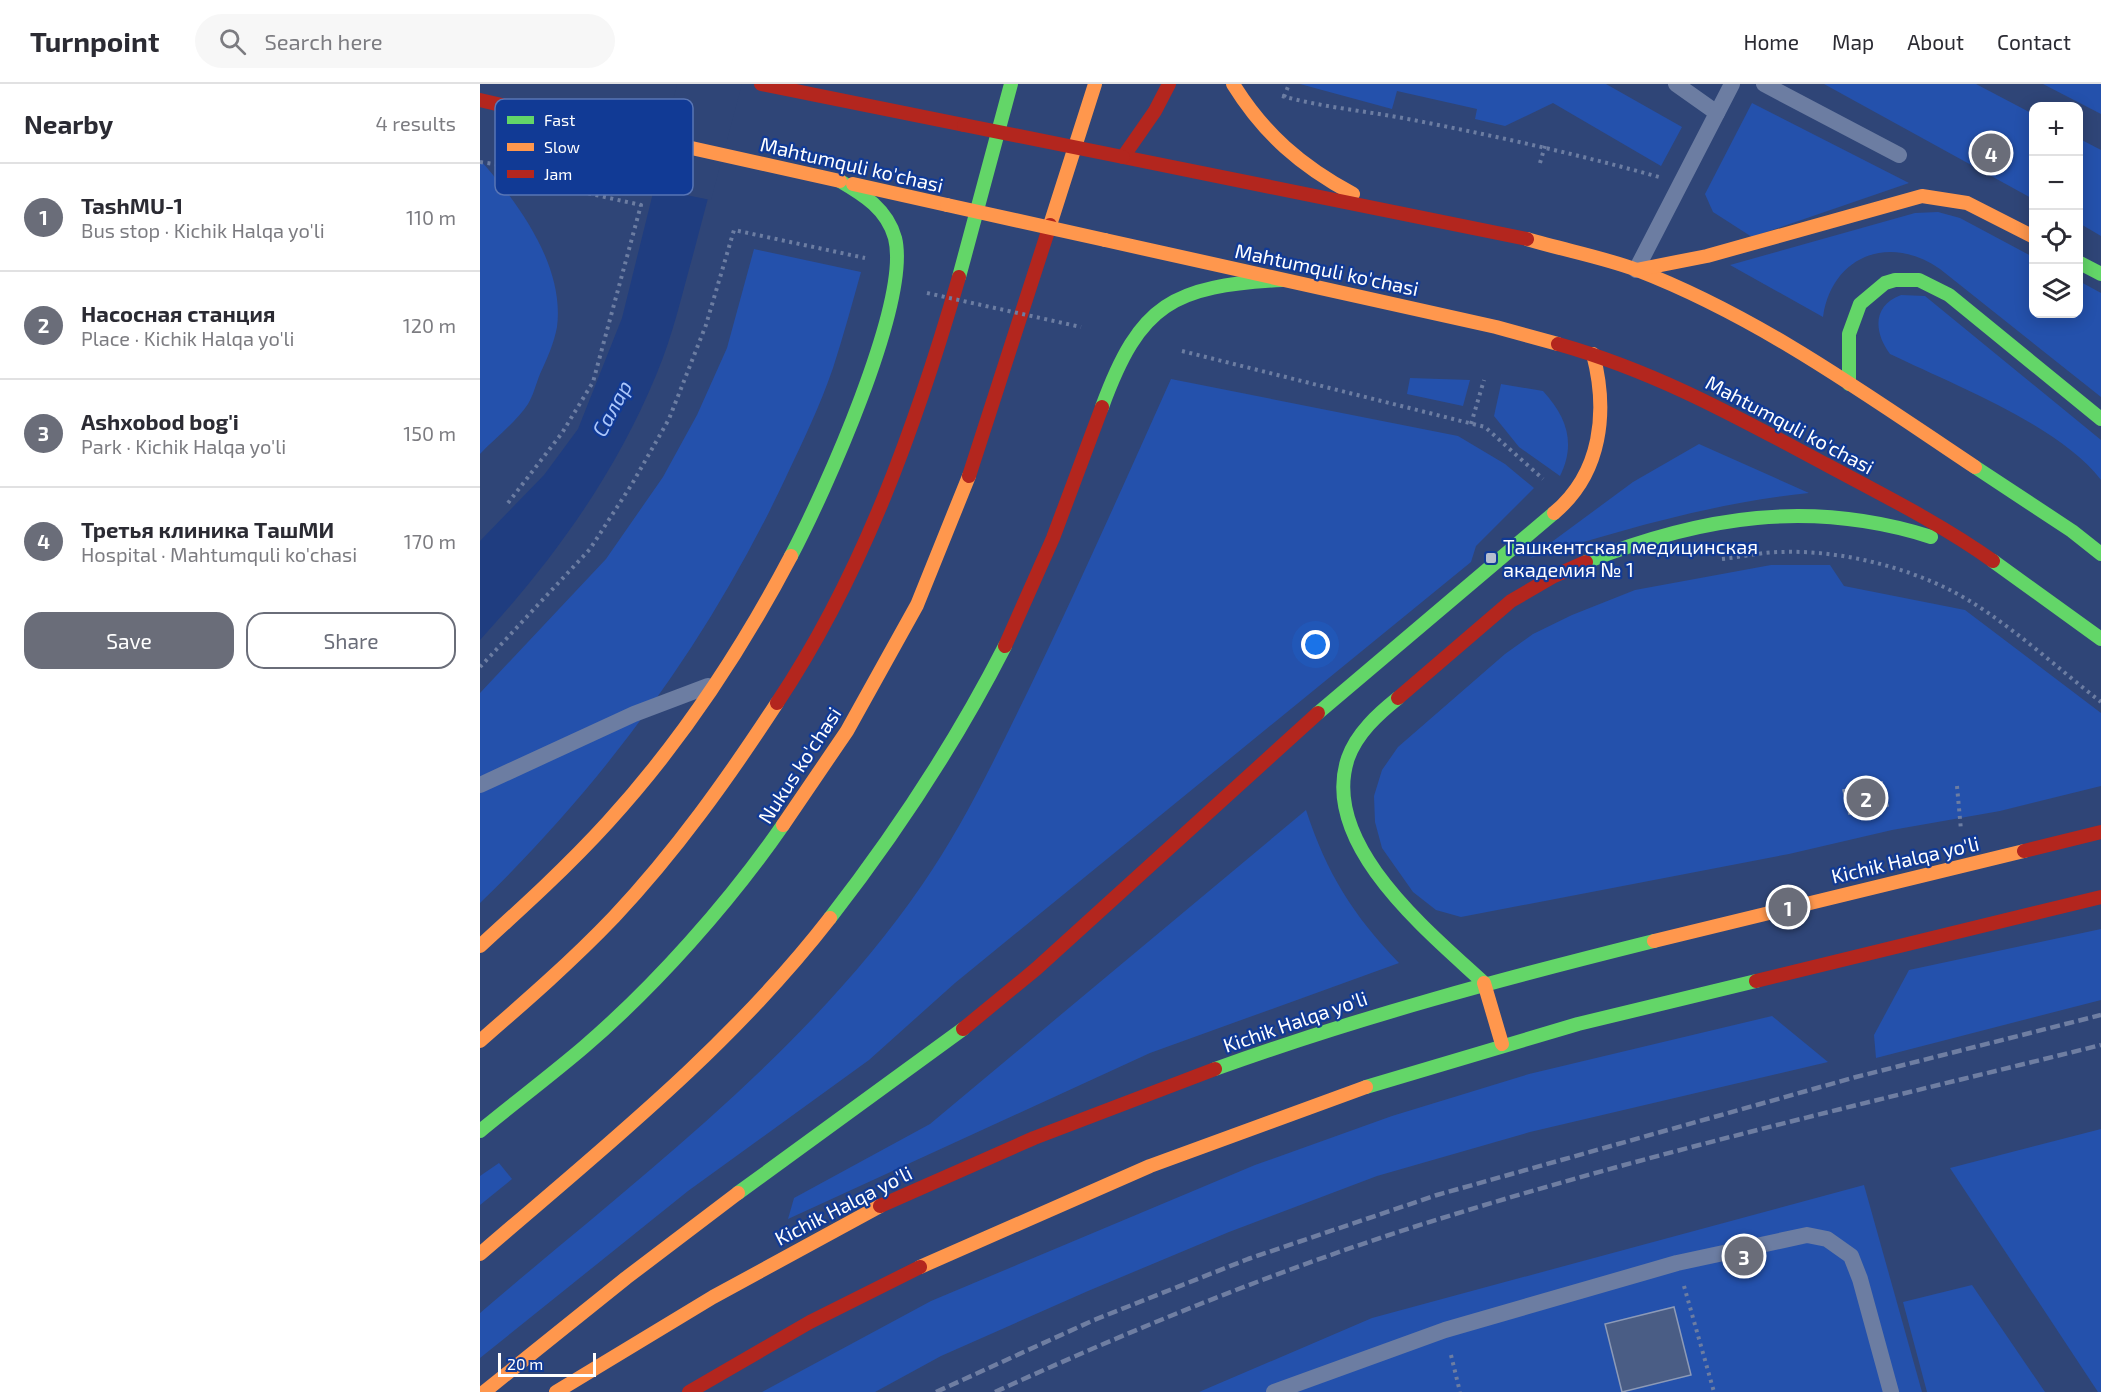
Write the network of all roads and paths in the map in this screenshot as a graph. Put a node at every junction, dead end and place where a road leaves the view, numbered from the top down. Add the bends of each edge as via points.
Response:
1 (761, 84) edge
2 (1011, 84) edge
3 (1095, 84) edge
4 (1169, 84) edge
5 (1233, 84) edge
6 (1289, 84) edge
7 (1676, 84) edge
8 (1732, 84) edge
9 (1764, 84) edge
10 (875, 93) dead end
11 (1274, 94) dead end
12 (1284, 97) junction
13 (480, 100) edge
14 (852, 103) junction
15 (495, 104) edge
16 (1717, 112) junction
17 (1064, 129) dead end
18 (1545, 146) junction
19 (693, 148) edge
20 (1899, 154) dead end
21 (1123, 157) junction
22 (480, 162) edge
23 (1540, 163) dead end
24 (495, 164) edge
25 (840, 181) junction
26 (1683, 183) junction
27 (596, 195) edge
28 (1384, 209) junction
29 (2029, 234) edge
30 (871, 260) dead end
31 (2083, 264) edge
32 (1636, 270) junction
33 (2101, 274) edge
34 (1282, 280) junction
35 (927, 293) dead end
36 (1081, 327) dead end
37 (1016, 329) junction
38 (1182, 351) dead end
39 (1593, 354) junction
40 (1484, 380) dead end
41 (1849, 384) junction
42 (2101, 419) edge
43 (1471, 424) junction
44 (1550, 486) dead end
45 (508, 503) dead end
46 (1981, 553) junction
47 (2101, 554) edge
48 (1713, 561) dead end
49 (2101, 639) edge
50 (480, 667) edge
51 (718, 683) junction
52 (2101, 702) edge
53 (480, 785) edge
54 (1957, 786) dead end
55 (1961, 830) dead end
56 (2101, 832) edge
57 (2101, 897) edge
58 (480, 946) edge
59 (1484, 983) junction
60 (480, 1041) edge
61 (1502, 1044) junction
62 (480, 1131) edge
63 (480, 1254) edge
64 (1677, 1263) junction
65 (1445, 1330) junction
66 (484, 1392) edge
67 (556, 1392) edge
68 (689, 1392) edge
69 (1274, 1392) edge
70 (1460, 1392) edge
71 (1714, 1392) edge
72 (1891, 1392) edge

1 - 14 main road
2 - 60 main road via 950,314 905,446 848,577 814,640 740,761 690,827 604,927
3 - 37 main road
4 - 21 main road
5 - 28 main road via 1254,118 1284,151 1326,180
6 - 12 path
7 - 16 lane
8 - 16 lane
9 - 20 lane
10 - 14 main road
11 - 12 path
12 - 18 path
13 - 15 main road, Mahtumquli ko'chasi, bridge
14 - 21 main road, bridge
16 - 26 lane
17 - 37 main road
18 - 23 path
18 - 26 path
19 - 25 main road, Mahtumquli ko'chasi, bridge
21 - 28 main road
22 - 24 path
25 - 34 main road, Mahtumquli ko'chasi, bridge
25 - 51 main road via 858,188 872,200 892,229 899,256 896,285 853,421 803,538 751,633
26 - 32 lane
27 - 45 path via 641,205 593,382 562,433
28 - 32 main road via 1519,237
29 - 32 main road via 1970,202 1922,196 1707,256
30 - 50 path via 734,230 706,325 669,419 632,484 590,549
31 - 33 main road
32 - 41 main road via 1807,355
34 - 39 main road, Mahtumquli ko'chasi via 1496,327
34 - 63 main road via 1236,282 1194,292 1158,312 1132,338 1040,575 939,762 880,849 820,931 754,1008 680,1081
35 - 36 path, bridge
37 - 62 main road, Nukus ko'chasi via 972,468 917,605 847,731 806,794 763,855 681,952 585,1046
38 - 43 path
39 - 46 main road, Mahtumquli ko'chasi via 1708,401 1803,450
39 - 66 main road via 1603,393 1600,433 1588,470 1566,503 1322,710 973,1022 719,1208
40 - 43 path
41 - 42 main road via 1849,334 1860,304 1885,283 1919,280 1949,295
41 - 47 main road
43 - 44 path via 1485,427
46 - 49 main road, Mahtumquli ko'chasi
46 - 59 main road via 1910,530 1833,516 1783,515 1698,529 1620,550 1538,584 1507,604 1399,697 1363,730 1349,752 1343,781 1348,818 1364,852 1395,894
48 - 52 path via 1779,552 1817,552 1892,568 1950,590 1987,613
51 - 53 lane via 634,714
51 - 58 main road via 624,806 544,891
54 - 55 path
56 - 59 main road, Kichik Halqa yo'li
57 - 61 main road
59 - 61 main road
59 - 67 main road, Kichik Halqa yo'li via 1234,1062 945,1176 875,1208 734,1285
61 - 68 main road via 1246,1129 1041,1212 829,1312
64 - 65 lane
64 - 71 path
64 - 72 lane via 1807,1235 1836,1243 1851,1256 1856,1268
65 - 69 lane
65 - 70 path

